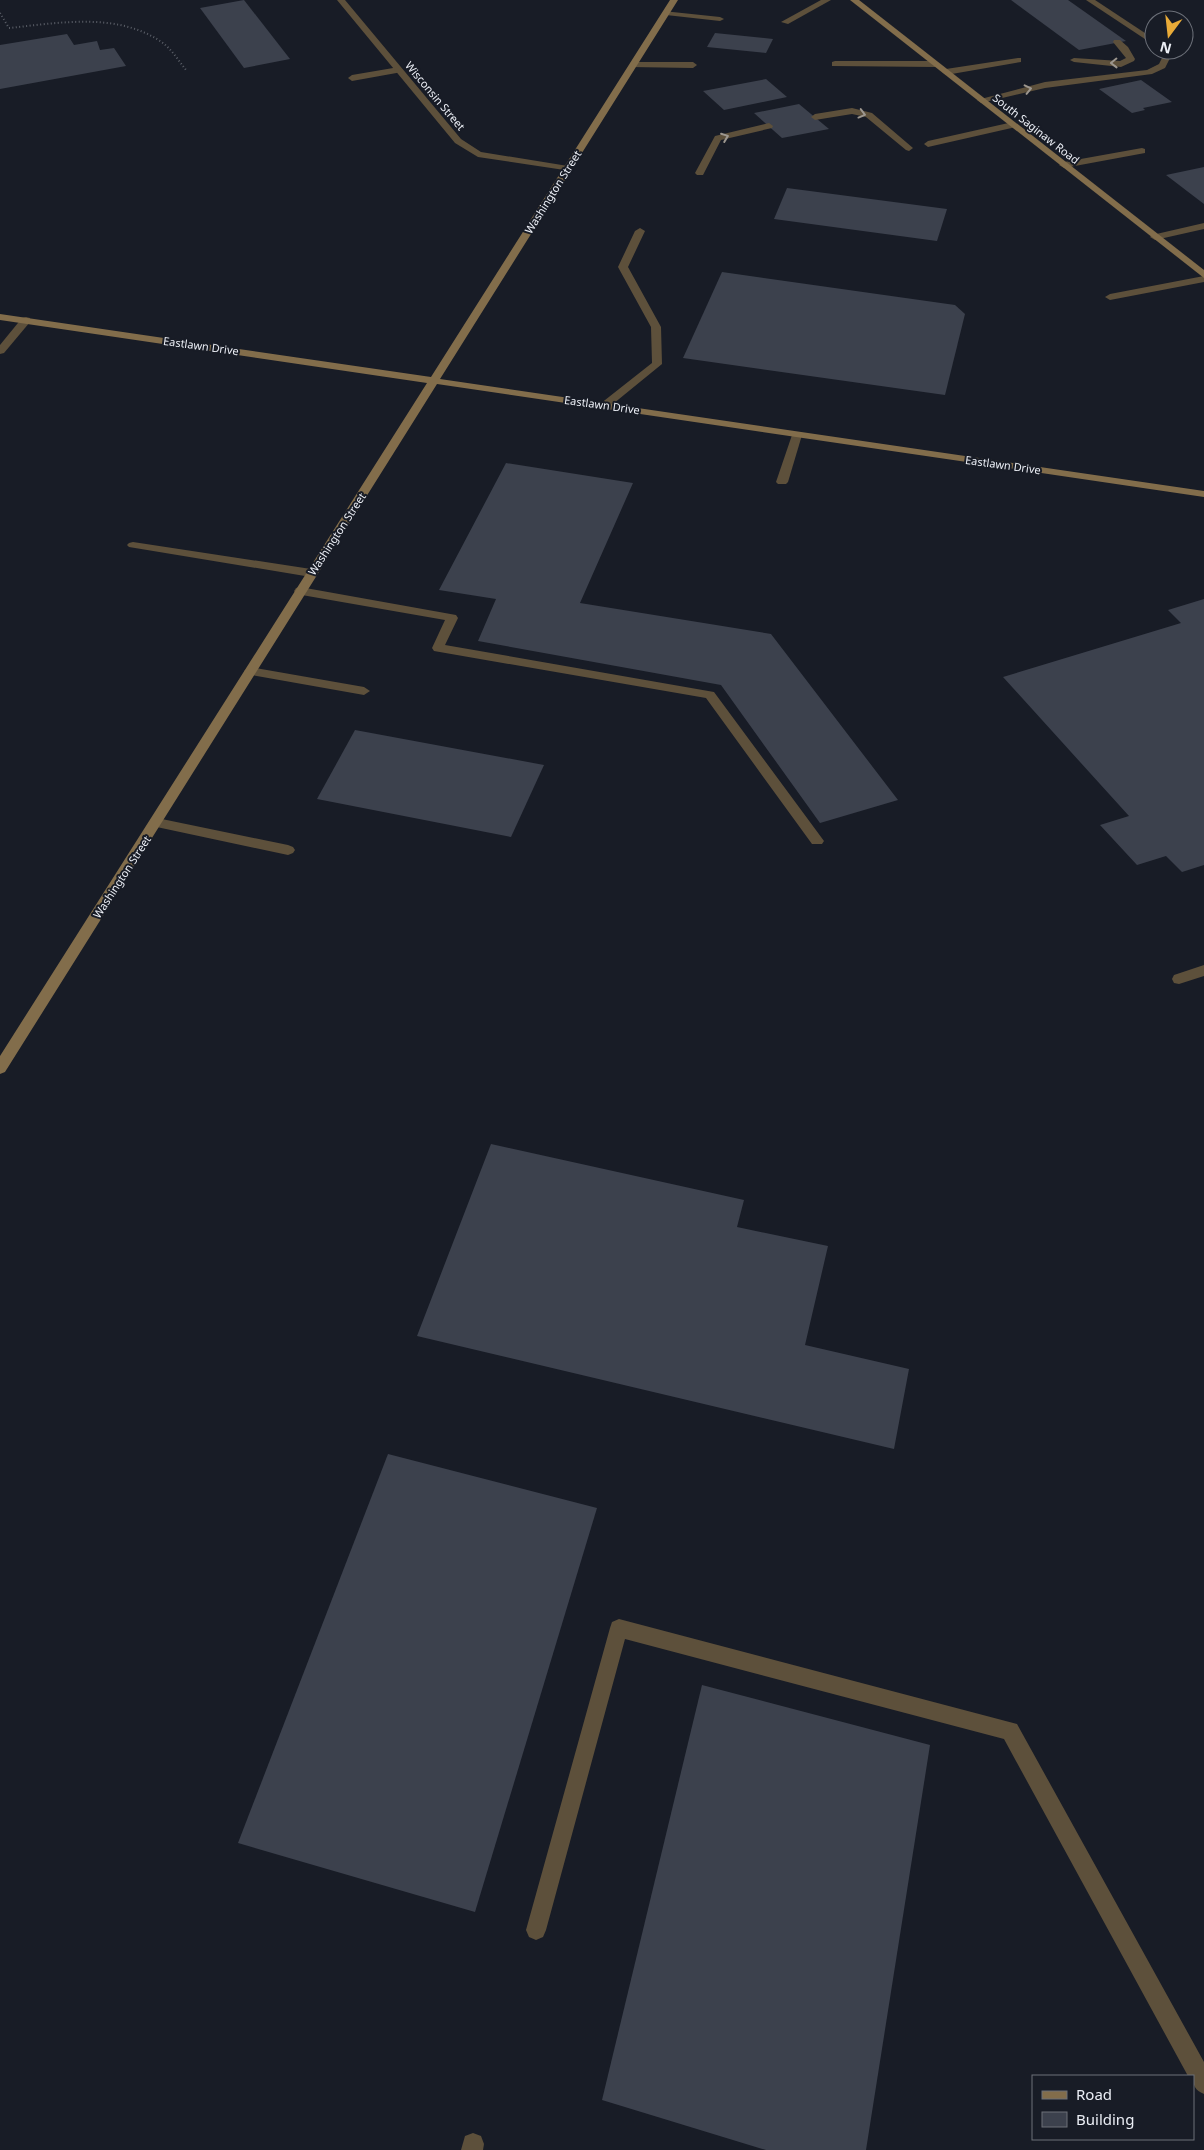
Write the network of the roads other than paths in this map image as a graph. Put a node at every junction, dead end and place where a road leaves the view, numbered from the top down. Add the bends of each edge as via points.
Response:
1 (341, 0) edge
2 (674, 0) edge
3 (827, 0) edge
4 (854, 0) edge
5 (1090, 0) edge
6 (666, 13) junction
7 (720, 19) dead end
8 (785, 22) dead end
9 (1144, 36) edge
10 (1117, 42) dead end
11 (1018, 60) dead end
12 (1074, 60) dead end
13 (1165, 60) edge
14 (835, 64) dead end
15 (935, 64) junction
16 (633, 65) junction
17 (693, 65) dead end
18 (398, 70) junction
19 (946, 72) junction
20 (352, 78) dead end
21 (981, 100) junction
22 (815, 117) dead end
23 (1013, 125) junction
24 (769, 126) dead end
25 (928, 144) dead end
26 (909, 148) dead end
27 (1142, 151) dead end
28 (1064, 165) junction
29 (568, 169) junction
30 (700, 173) dead end
31 (1204, 226) edge
32 (640, 231) dead end
33 (1156, 237) junction
34 (1204, 274) edge
35 (1204, 279) edge
36 (1110, 297) dead end
37 (0, 317) edge
38 (26, 320) junction
39 (0, 351) edge
40 (434, 381) junction
41 (604, 406) junction
42 (797, 434) junction
43 (782, 482) dead end
44 (1204, 494) edge
45 (133, 545) dead end
46 (311, 573) junction
47 (300, 591) junction
48 (250, 671) junction
49 (364, 691) dead end
50 (157, 823) junction
51 (817, 841) dead end
52 (288, 850) dead end
53 (1204, 970) edge
54 (1179, 979) dead end
55 (0, 1068) edge
56 (536, 1930) dead end
57 (1204, 2083) edge

1 - 18 street, Wisconsin Street
2 - 6 street, Washington Street
3 - 8 street
4 - 15 street, South Saginaw Road
5 - 9 street
6 - 7 street
6 - 16 street, Washington Street
10 -> 12 street via 1131,59 1121,64
11 - 19 street
21 -> 13 street via 1045,85 1149,72 1162,66
14 - 15 street
15 - 19 street, South Saginaw Road
16 - 17 street
16 - 29 street, Washington Street
18 - 20 street
18 - 29 street, Wisconsin Street via 458,141 478,154
19 - 21 street, South Saginaw Road
21 - 23 street, South Saginaw Road
22 -> 26 street via 852,111 869,115
23 - 25 street
23 - 28 street, South Saginaw Road
30 -> 24 street via 718,138
27 - 28 street
28 - 33 street, South Saginaw Road
29 - 40 street, Washington Street
31 - 33 street
32 - 41 street via 622,267 656,326 657,364
33 - 34 street, South Saginaw Road
35 - 36 street
37 - 38 street, Eastlawn Drive
38 - 39 street
38 - 40 street, Eastlawn Drive
40 - 41 street, Eastlawn Drive
40 - 46 street, Washington Street
41 - 42 street, Eastlawn Drive
42 - 43 street
42 - 44 street, Eastlawn Drive
45 - 46 street
46 - 47 street, Washington Street
47 - 48 street, Washington Street
47 - 51 street via 452,618 438,648 710,695
48 - 49 street
48 - 50 street, Washington Street
50 - 52 street
50 - 55 street, Washington Street
53 - 54 street
56 - 57 street via 619,1628 1010,1731

